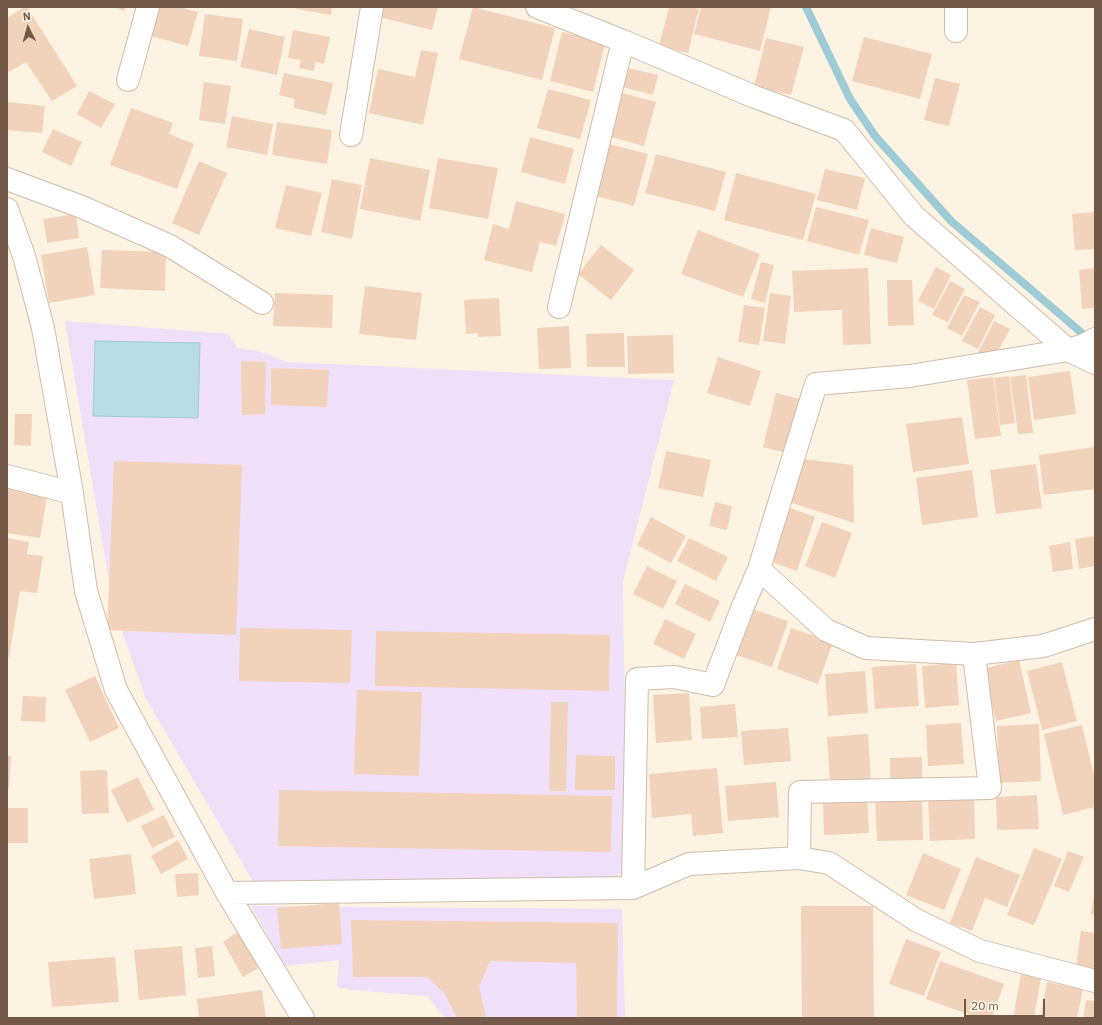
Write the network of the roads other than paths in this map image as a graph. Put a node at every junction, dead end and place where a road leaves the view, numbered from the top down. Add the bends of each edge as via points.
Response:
1 (148, 7) edge
2 (372, 7) edge
3 (537, 7) edge
4 (956, 7) edge
5 (956, 31) dead end
6 (623, 40) junction
7 (128, 80) dead end
8 (351, 135) dead end
9 (7, 179) edge
10 (7, 209) edge
11 (262, 303) dead end
12 (559, 307) dead end
13 (1085, 349) edge
14 (7, 476) edge
15 (72, 493) junction
16 (759, 569) junction
17 (1095, 629) edge
18 (974, 654) junction
19 (799, 858) junction
20 (633, 888) junction
21 (226, 893) junction
22 (1095, 981) edge
23 (303, 1018) edge

1 - 7 street
2 - 8 street
3 - 6 street
4 - 5 street
6 - 12 street
6 - 13 street via 755,97 844,130 914,216
9 - 11 street via 82,207 170,246
10 - 15 street via 24,256 43,328
13 - 16 street via 910,376 816,384
14 - 15 street
15 - 21 street via 86,591 116,690
16 - 18 street via 826,630 866,648
16 - 20 street via 713,685 674,677 637,679
17 - 18 street via 1043,646
18 - 19 street via 990,788 800,792
19 - 20 street via 689,864
19 - 22 street via 829,863 916,920 980,951
20 - 21 street
21 - 23 street

